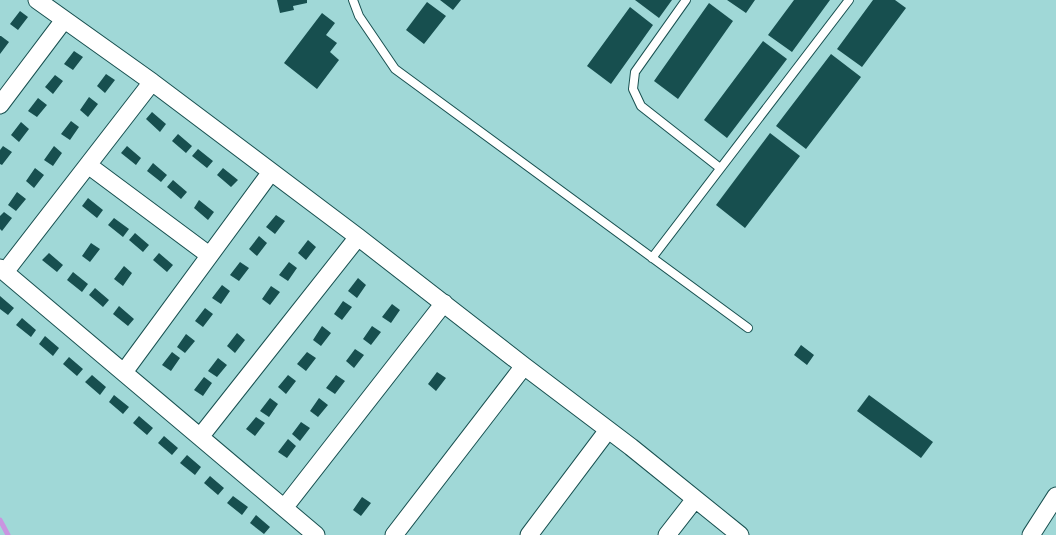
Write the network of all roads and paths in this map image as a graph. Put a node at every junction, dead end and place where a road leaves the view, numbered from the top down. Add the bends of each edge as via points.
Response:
1 (37, 0) edge
2 (353, 0) edge
3 (686, 0) edge
4 (849, 0) edge
5 (64, 20) junction
6 (152, 82) junction
7 (0, 105) edge
8 (88, 165) junction
9 (720, 168) junction
10 (271, 172) junction
11 (358, 237) junction
12 (210, 255) junction
13 (652, 258) junction
14 (3, 270) edge
15 (444, 303) junction
16 (748, 328) dead end
17 (524, 366) junction
18 (124, 372) junction
19 (608, 430) junction
20 (200, 437) junction
21 (1056, 496) edge
22 (695, 499) junction
23 (284, 508) junction
24 (316, 535) edge
25 (394, 535) edge
26 (529, 535) edge
27 (667, 535) edge
28 (740, 535) edge
29 (1031, 535) edge

1 - 5 street
2 - 13 lane via 359,16 395,69
3 - 9 lane via 635,72 633,89 641,106
4 - 9 lane
5 - 6 street
5 - 7 street
6 - 8 street
6 - 10 street
8 - 12 street
8 - 14 street
9 - 13 lane
10 - 11 street
10 - 12 street
11 - 15 street
11 - 20 street
12 - 18 street
13 - 16 lane
14 - 18 street
15 - 17 street
15 - 23 street
17 - 19 street
17 - 25 street
18 - 20 street
19 - 22 street
19 - 26 street
20 - 23 street
21 - 29 street
22 - 27 street
22 - 28 street
23 - 24 street

